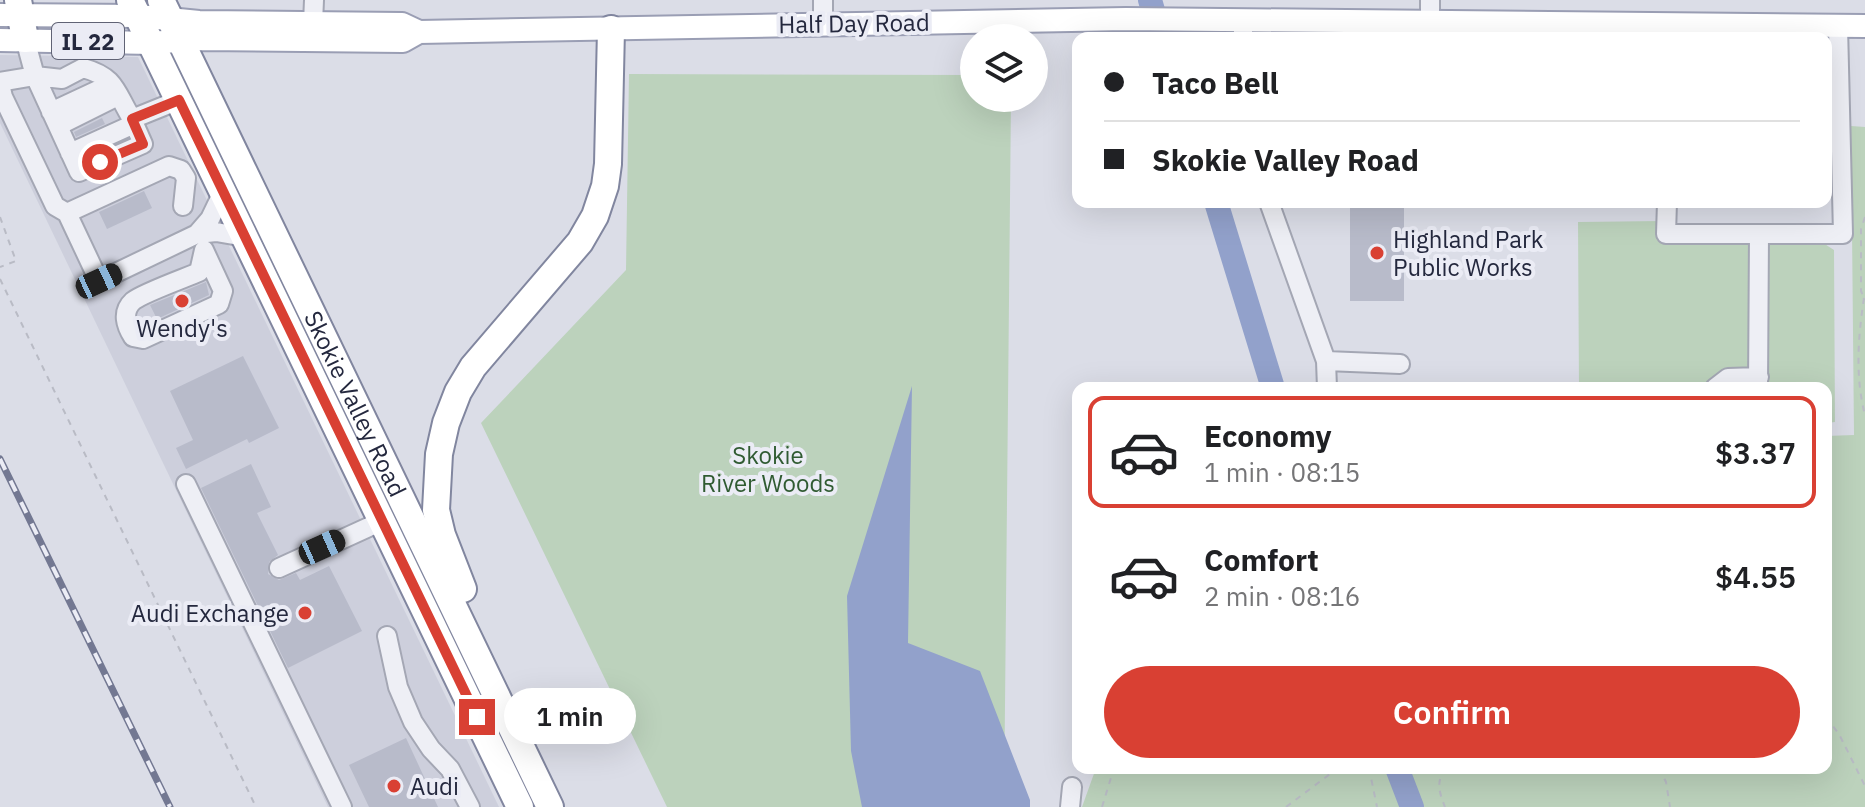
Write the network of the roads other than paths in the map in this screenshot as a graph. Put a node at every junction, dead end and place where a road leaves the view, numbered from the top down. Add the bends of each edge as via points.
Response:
1 (823, 0) edge
2 (1430, 0) edge
3 (134, 8) edge
4 (314, 11) edge
5 (171, 20) edge
6 (13, 22) edge
7 (823, 24) junction
8 (1838, 26) junction
9 (1865, 26) edge
10 (611, 29) junction
11 (1243, 30) edge
12 (1430, 31) edge
13 (419, 32) junction
14 (1665, 32) edge
15 (151, 43) junction
16 (35, 76) junction
17 (0, 83) edge
18 (115, 90) junction
19 (179, 100) junction
20 (54, 119) junction
21 (133, 122) junction
22 (223, 192) junction
23 (183, 206) dead end
24 (1271, 208) edge
25 (1667, 208) edge
26 (67, 213) junction
27 (1759, 234) junction
28 (245, 237) junction
29 (201, 242) junction
30 (1326, 361) junction
31 (1400, 364) dead end
32 (1327, 382) edge
33 (1723, 382) edge
34 (1758, 382) edge
35 (186, 484) dead end
36 (382, 521) junction
37 (279, 568) dead end
38 (387, 636) dead end
39 (435, 752) junction
40 (1072, 787) dead end
41 (546, 798) edge
42 (342, 807) edge
43 (457, 807) edge
44 (470, 807) edge
45 (520, 807) edge
46 (1070, 807) edge

1 - 7 street
2 - 12 street
3 - 5 main road, Half Day Road / IL 22
3 - 6 main road, Half Day Road / IL 22
3 - 15 highway, Skokie Valley Road
4 - 5 main road, Half Day Road
4 - 13 main road, Half Day Road via 402,24
5 - 13 main road, Half Day Road via 403,41
5 - 15 main road, Half Day Road / IL 22
5 - 41 highway, Skokie Valley Road
6 - 15 main road, Half Day Road / IL 22
6 - 16 street
7 - 10 main road, Half Day Road
7 - 11 main road, Half Day Road via 1126,19 1184,20
8 - 9 main road, Half Day Road
8 - 14 main road, Half Day Road
8 - 27 street via 1843,234
10 - 13 main road, Half Day Road
10 - 41 highway via 608,164 595,216 571,253 473,367 458,392 439,454 436,510 442,535
11 - 12 main road, Half Day Road
12 - 14 main road, Half Day Road
15 - 19 highway, Skokie Valley Road
16 - 17 street
16 - 18 street via 62,79 83,68 106,76
16 - 20 street
17 - 26 street via 55,206
18 - 20 street
18 - 21 street
19 - 21 street
19 - 22 highway, Skokie Valley Road
20 - 21 street via 79,172 143,144
22 - 28 highway, Skokie Valley Road
22 - 29 street
23 - 26 street via 186,178 169,166
24 - 30 street
25 - 27 street via 1666,234
26 - 29 street via 99,281
27 - 34 street
28 - 29 street via 216,232
28 - 36 highway, Skokie Valley Road
29 - 29 street via 199,272 132,302 125,315 133,337 143,339 219,304 223,291
30 - 31 street
30 - 32 street
33 - 34 street
35 - 42 street
36 - 37 street
36 - 45 highway, Skokie Valley Road
38 - 39 street via 398,687 413,722
39 - 43 street
39 - 44 street
40 - 46 street

